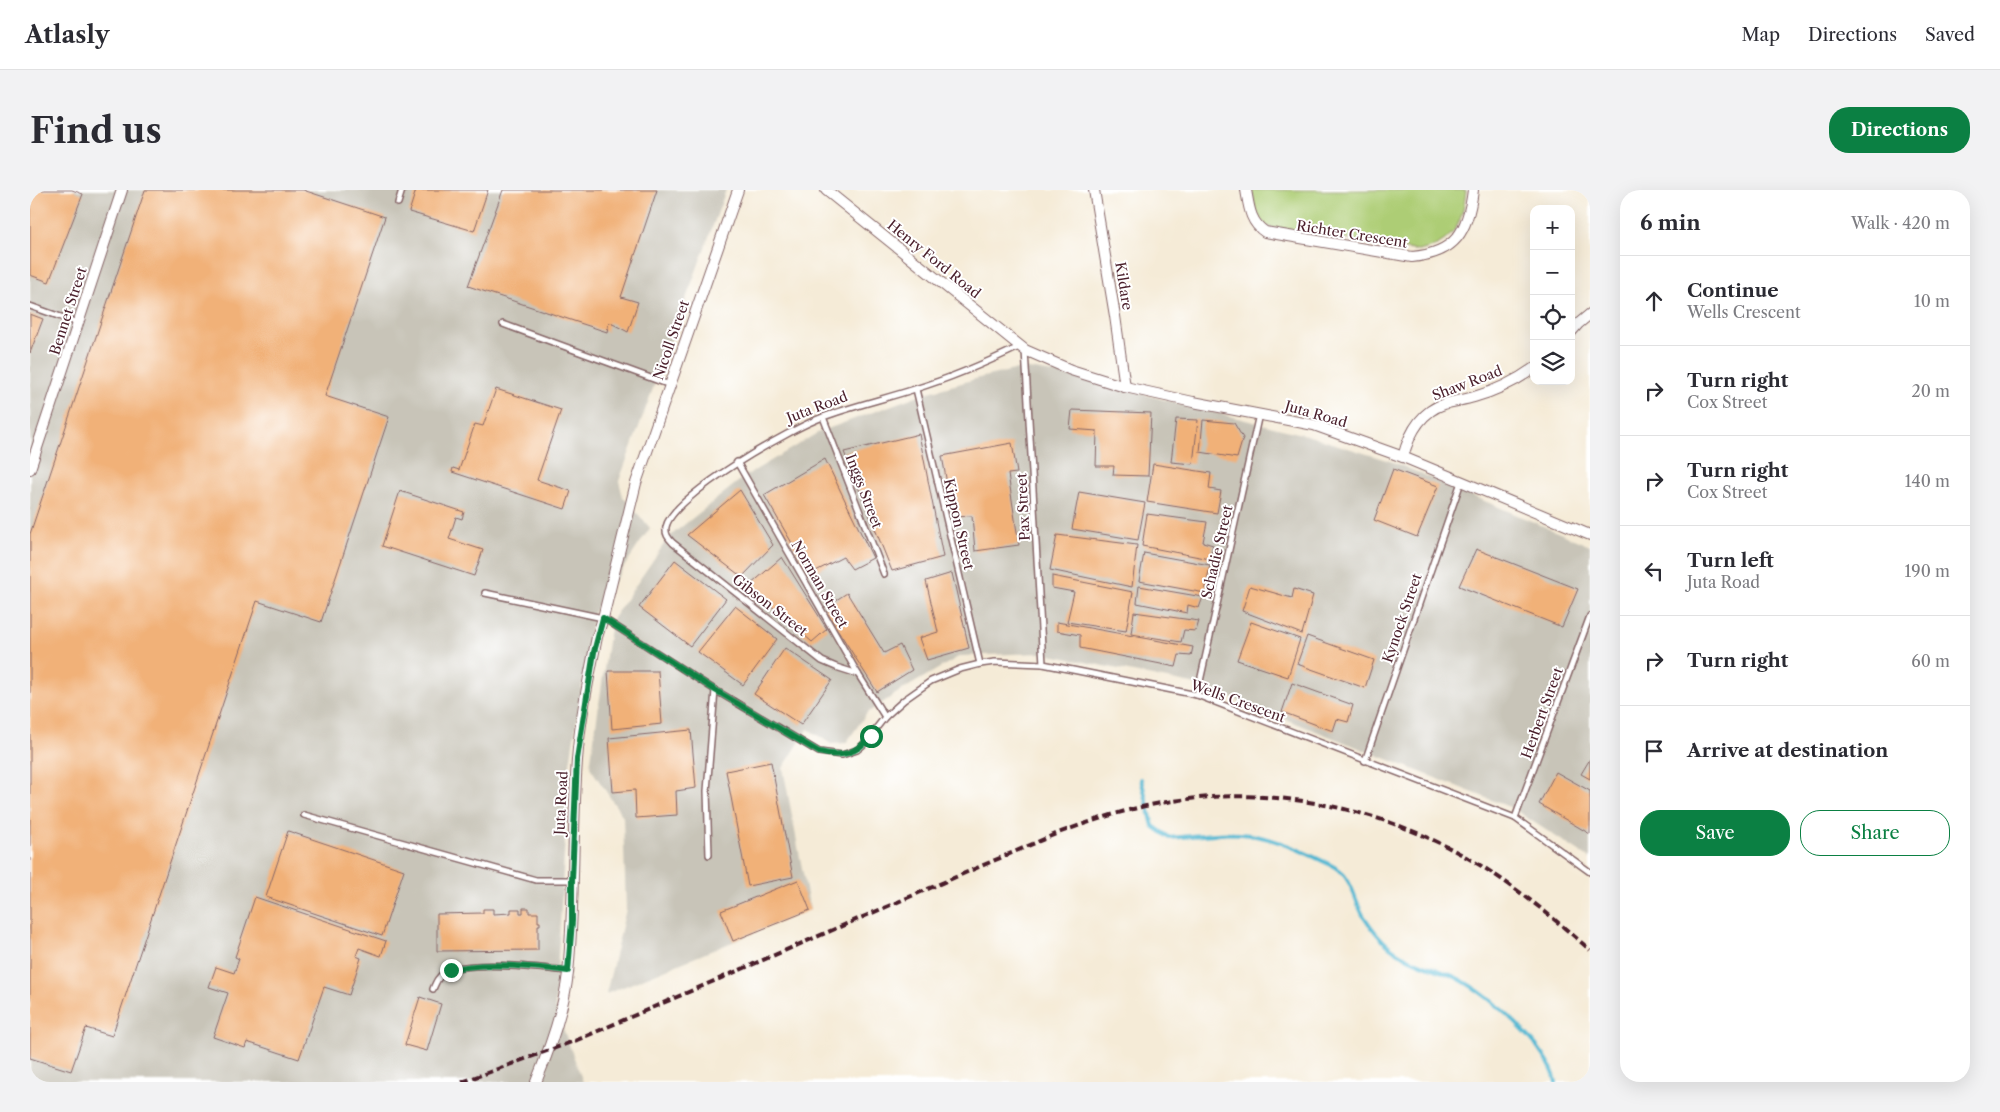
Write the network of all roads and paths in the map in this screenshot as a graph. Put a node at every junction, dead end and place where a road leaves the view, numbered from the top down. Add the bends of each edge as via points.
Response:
1 (122, 190) edge
2 (402, 190) edge
3 (738, 190) edge
4 (826, 190) edge
5 (1094, 190) edge
6 (1246, 190) edge
7 (1473, 190) edge
8 (398, 203) dead end
9 (30, 306) edge
10 (1590, 314) edge
11 (78, 323) junction
12 (503, 324) dead end
13 (1575, 327) edge
14 (1023, 348) junction
15 (1530, 371) edge
16 (670, 384) junction
17 (1125, 387) junction
18 (916, 388) junction
19 (1259, 414) junction
20 (823, 417) junction
21 (1403, 457) junction
22 (737, 462) junction
23 (30, 469) edge
24 (1461, 482) junction
25 (632, 499) joint
26 (1590, 535) edge
27 (673, 543) joint
28 (884, 574) dead end
29 (485, 592) dead end
30 (1590, 616) edge
31 (603, 618) junction
32 (980, 664) junction
33 (1044, 664) junction
34 (858, 674) junction
35 (715, 690) junction
36 (1197, 695) junction
37 (885, 717) junction
38 (1365, 761) junction
39 (304, 815) dead end
40 (1515, 818) junction
41 (709, 855) dead end
42 (1590, 872) edge
43 (572, 880) junction
44 (568, 971) junction
45 (433, 989) dead end
46 (536, 1082) edge

1 - 11 street, Bennet Street
2 - 8 lane
3 - 16 street, Nicoll Street
4 - 14 street, Henry Ford Road
5 - 17 street, Kildare
6 - 7 street, Richter Crescent via 1252,218 1265,232 1412,257 1440,252 1456,239 1467,222
9 - 11 lane
10 - 13 street
11 - 23 street, Bennet Street
12 - 16 lane
14 - 17 street, Juta Road via 1071,370
14 - 18 lane, Juta Road
14 - 33 lane, Pax Street
15 - 21 street, Shaw Road via 1488,392 1432,411 1416,425 1407,440
16 - 25 street, Nicoll Street
17 - 19 street, Juta Road
18 - 20 lane, Juta Road
18 - 32 lane, Kippon Street
19 - 21 street, Juta Road via 1314,425
19 - 36 lane, Schadie Street
20 - 22 lane, Juta Road
20 - 28 lane, Inggs Street
21 - 24 street, Juta Road
22 - 27 lane, Juta Road via 672,515 666,532
22 - 34 lane, Norman Street
24 - 26 street, Juta Road
24 - 38 lane, Kynock Street
25 - 31 street, Juta Road
27 - 34 lane, Gibson Street via 829,665
29 - 31 lane
30 - 40 lane, Herbert Street
31 - 35 lane
31 - 43 street, Juta Road via 594,652 577,759
32 - 33 lane, Wells Crescent
32 - 37 lane, Wells Crescent via 931,681
33 - 36 lane, Wells Crescent
34 - 37 lane, Norman Street
35 - 37 lane, Wells Crescent via 819,752 834,755 850,753 863,745
35 - 41 lane via 707,791
36 - 38 lane, Wells Crescent
38 - 40 lane, Wells Crescent
39 - 43 lane via 536,880
40 - 42 lane, Wells Crescent
43 - 44 street, Juta Road
44 - 45 lane via 529,967 463,967 445,972
44 - 46 street, Juta Road via 549,1051

